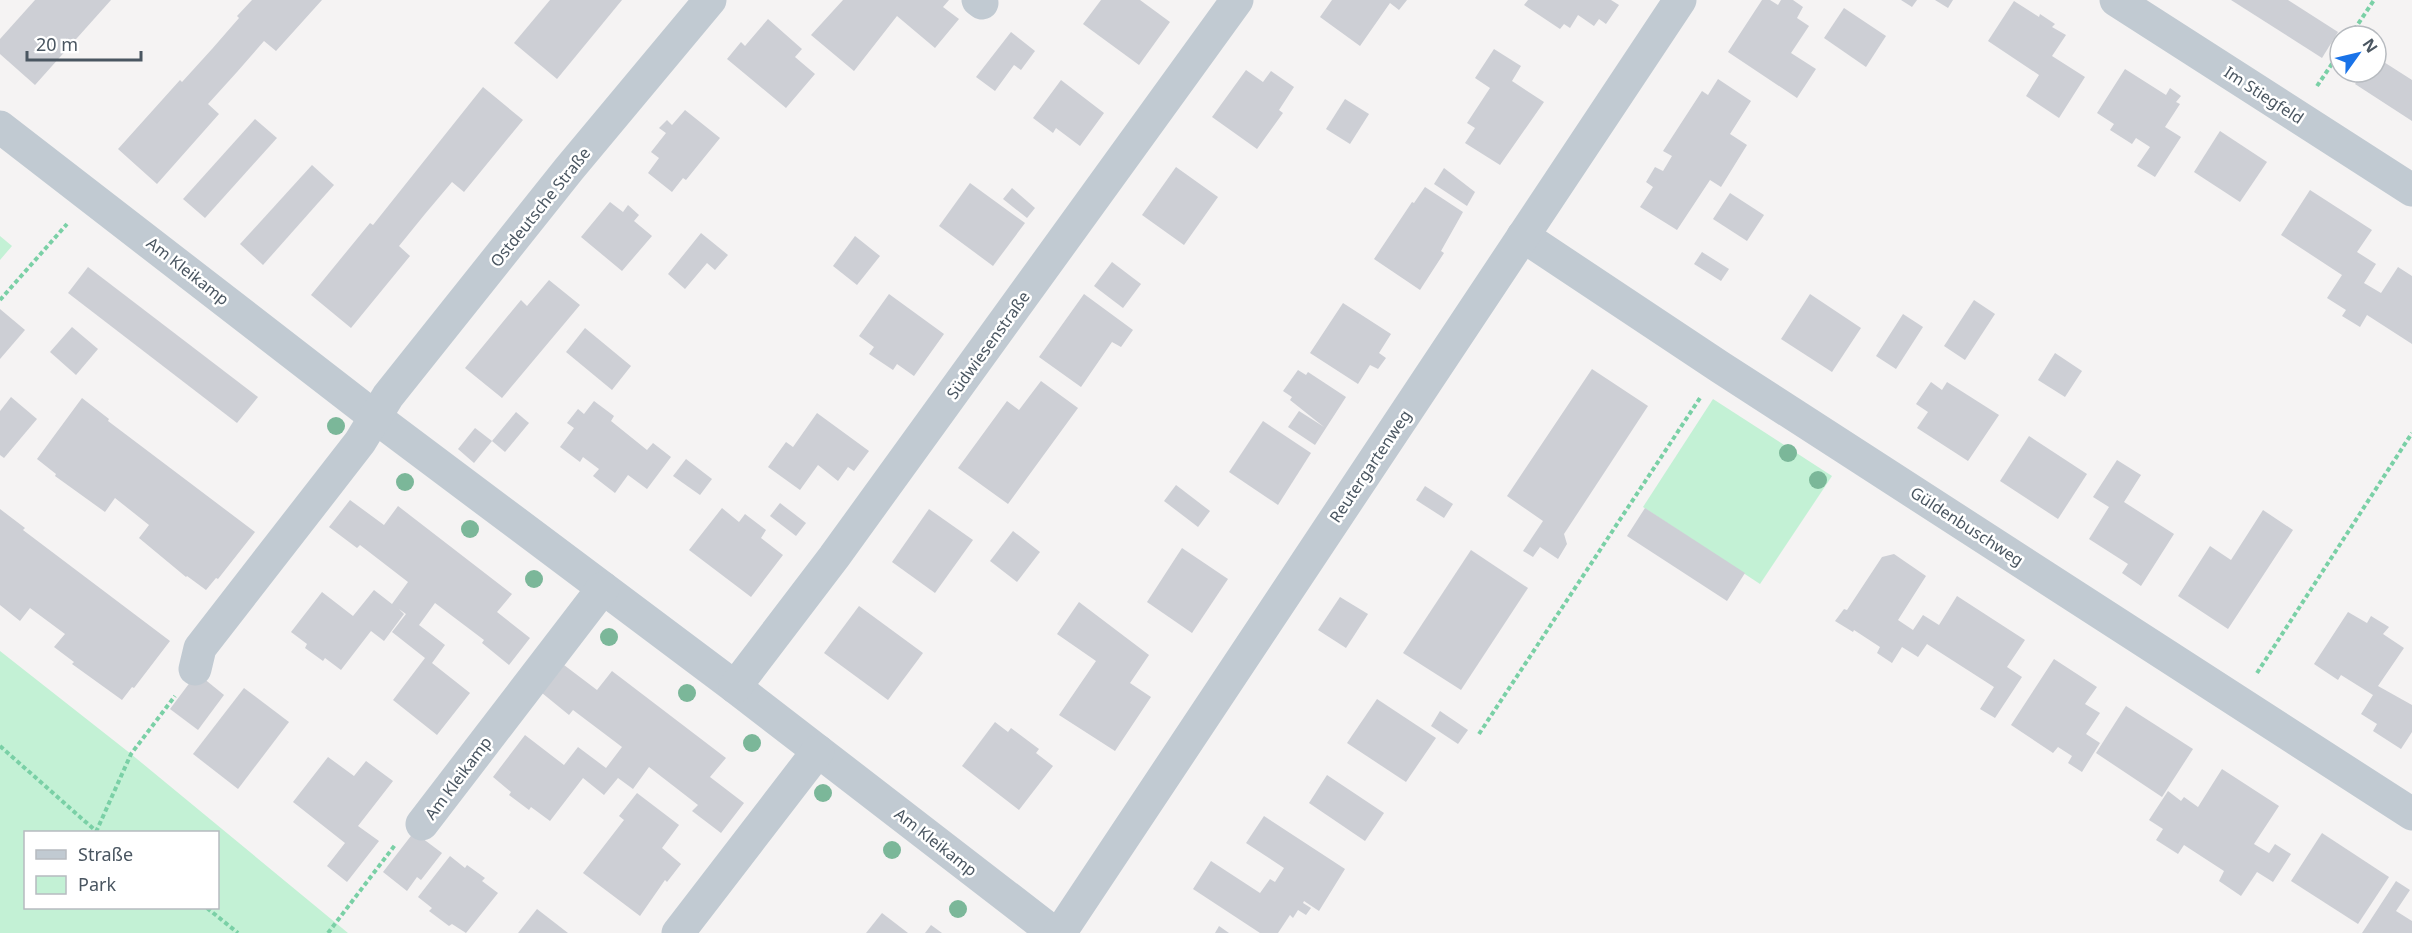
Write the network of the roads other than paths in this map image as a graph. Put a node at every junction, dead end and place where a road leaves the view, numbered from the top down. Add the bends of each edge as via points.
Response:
1 (710, 0) edge
2 (1238, 0) edge
3 (1680, 0) edge
4 (2116, 0) edge
5 (0, 127) edge
6 (2412, 190) edge
7 (1523, 236) junction
8 (375, 417) junction
9 (603, 588) junction
10 (195, 669) road end
11 (735, 687) junction
12 (818, 751) junction
13 (2412, 814) edge
14 (422, 824) road end
15 (678, 933) edge
16 (1054, 933) edge
17 (1060, 933) edge

1 - 8 street, Ostdeutsche Straße via 562,178
2 - 11 street, Südwiesenstraße via 834,557
3 - 7 street, Reutergartenweg
4 - 6 street, Im Stiegfeld
5 - 8 street, Am Kleikamp
7 - 13 street, Güldenbuschweg
7 - 17 street, Reutergartenweg
8 - 9 street, Am Kleikamp
8 - 10 street via 360,442 200,648
9 - 11 street, Am Kleikamp
9 - 14 street, Am Kleikamp
11 - 12 street, Am Kleikamp
12 - 15 street
12 - 16 street, Am Kleikamp

